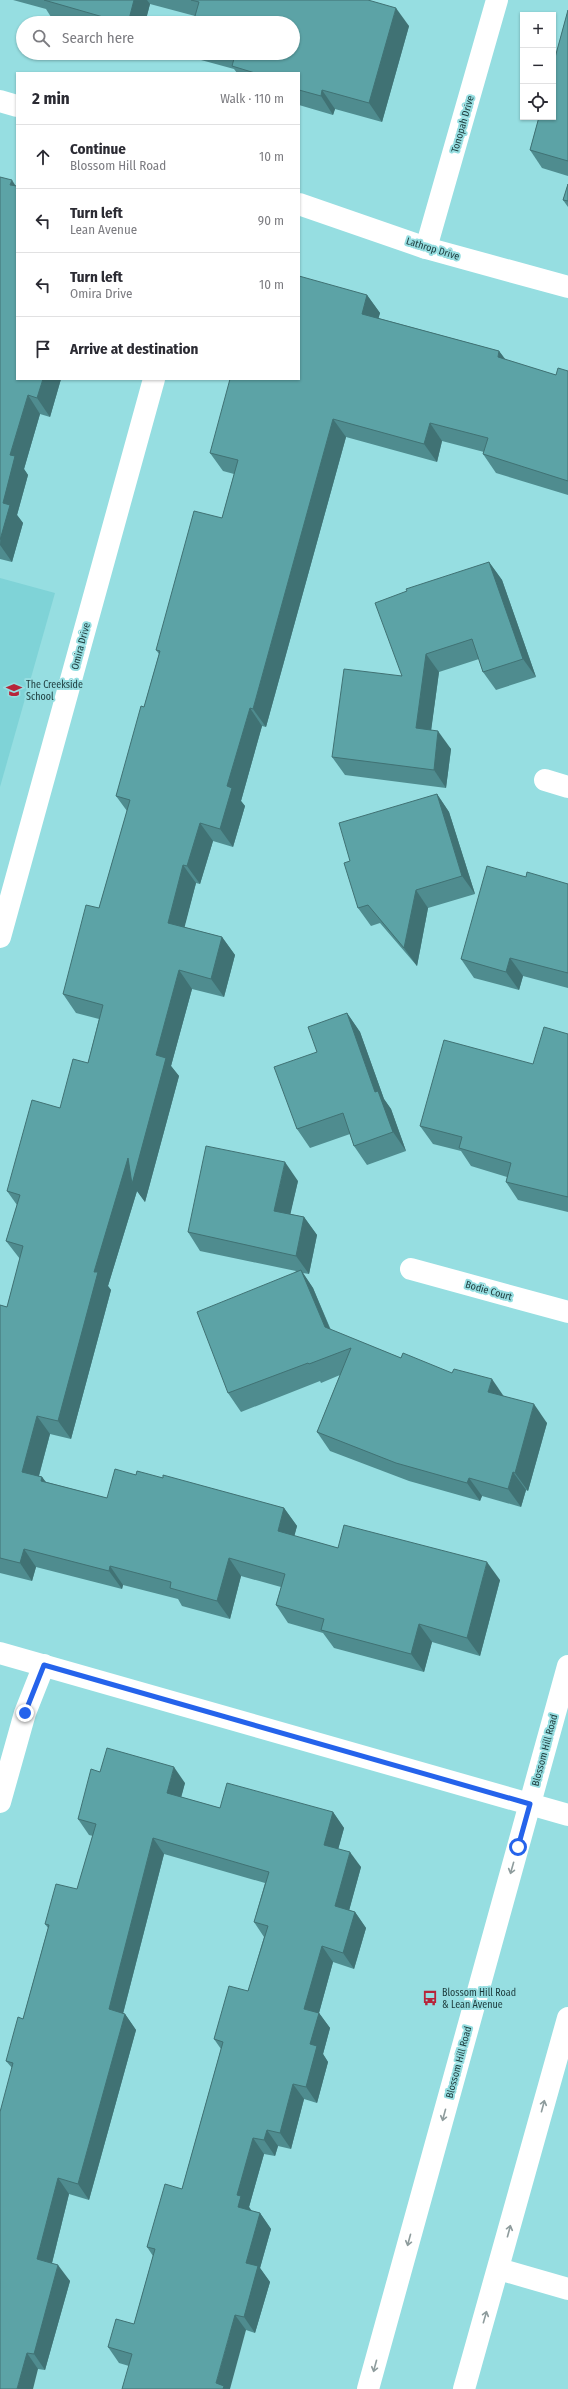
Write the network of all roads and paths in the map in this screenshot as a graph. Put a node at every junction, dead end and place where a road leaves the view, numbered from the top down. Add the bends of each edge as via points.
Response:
1 (497, 0) edge
2 (0, 101) edge
3 (16, 106) edge
4 (300, 204) edge
5 (426, 248) junction
6 (568, 287) edge
7 (154, 380) edge
8 (545, 780) dead end
9 (568, 787) edge
10 (0, 937) edge
11 (411, 1269) dead end
12 (568, 1312) edge
13 (0, 1653) edge
14 (44, 1665) junction
15 (568, 1666) edge
16 (0, 1802) edge
17 (530, 1804) junction
18 (568, 1815) edge
19 (568, 2018) edge
20 (499, 2269) junction
21 (568, 2289) edge
22 (368, 2389) edge
23 (464, 2389) edge

1 - 5 street, Tonopah Drive
2 - 3 street
4 - 5 street, Lathrop Drive
5 - 6 street, Lathrop Drive
7 - 10 street, Omira Drive
8 - 9 street
11 - 12 street, Bodie Court
13 - 14 street
14 - 16 street via 25,1713
14 - 17 street
15 - 17 street, Blossom Hill Road
17 - 18 street
17 -> 22 street, Blossom Hill Road
20 -> 19 street
20 - 21 street
23 -> 20 street

